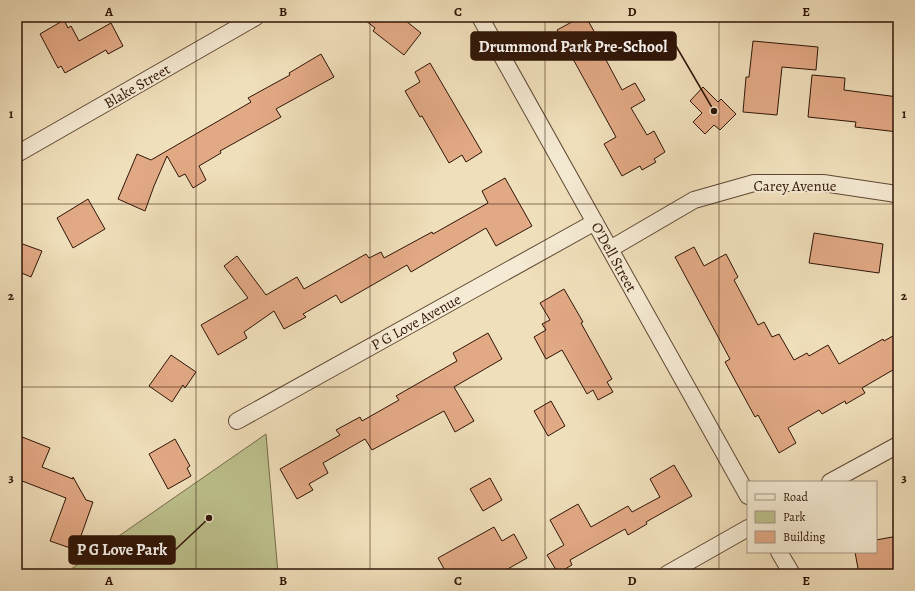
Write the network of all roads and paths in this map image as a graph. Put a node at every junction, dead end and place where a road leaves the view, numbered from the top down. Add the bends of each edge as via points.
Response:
1 (256, 17) edge
2 (480, 17) edge
3 (17, 154) edge
4 (898, 195) edge
5 (595, 222) junction
6 (610, 249) junction
7 (237, 421) dead end
8 (898, 445) edge
9 (832, 481) edge
10 (747, 494) edge
11 (747, 529) edge
12 (781, 553) edge
13 (667, 574) edge
14 (792, 574) edge

1 - 3 street, Blake Street
2 - 5 street, O'Dell Street
4 - 6 street, Carey Avenue via 823,183 754,183 694,200
5 - 6 street, O'Dell Street
5 - 7 street, P G Love Avenue
6 - 10 street, O'Dell Street
8 - 9 street
11 - 13 street
12 - 14 street

